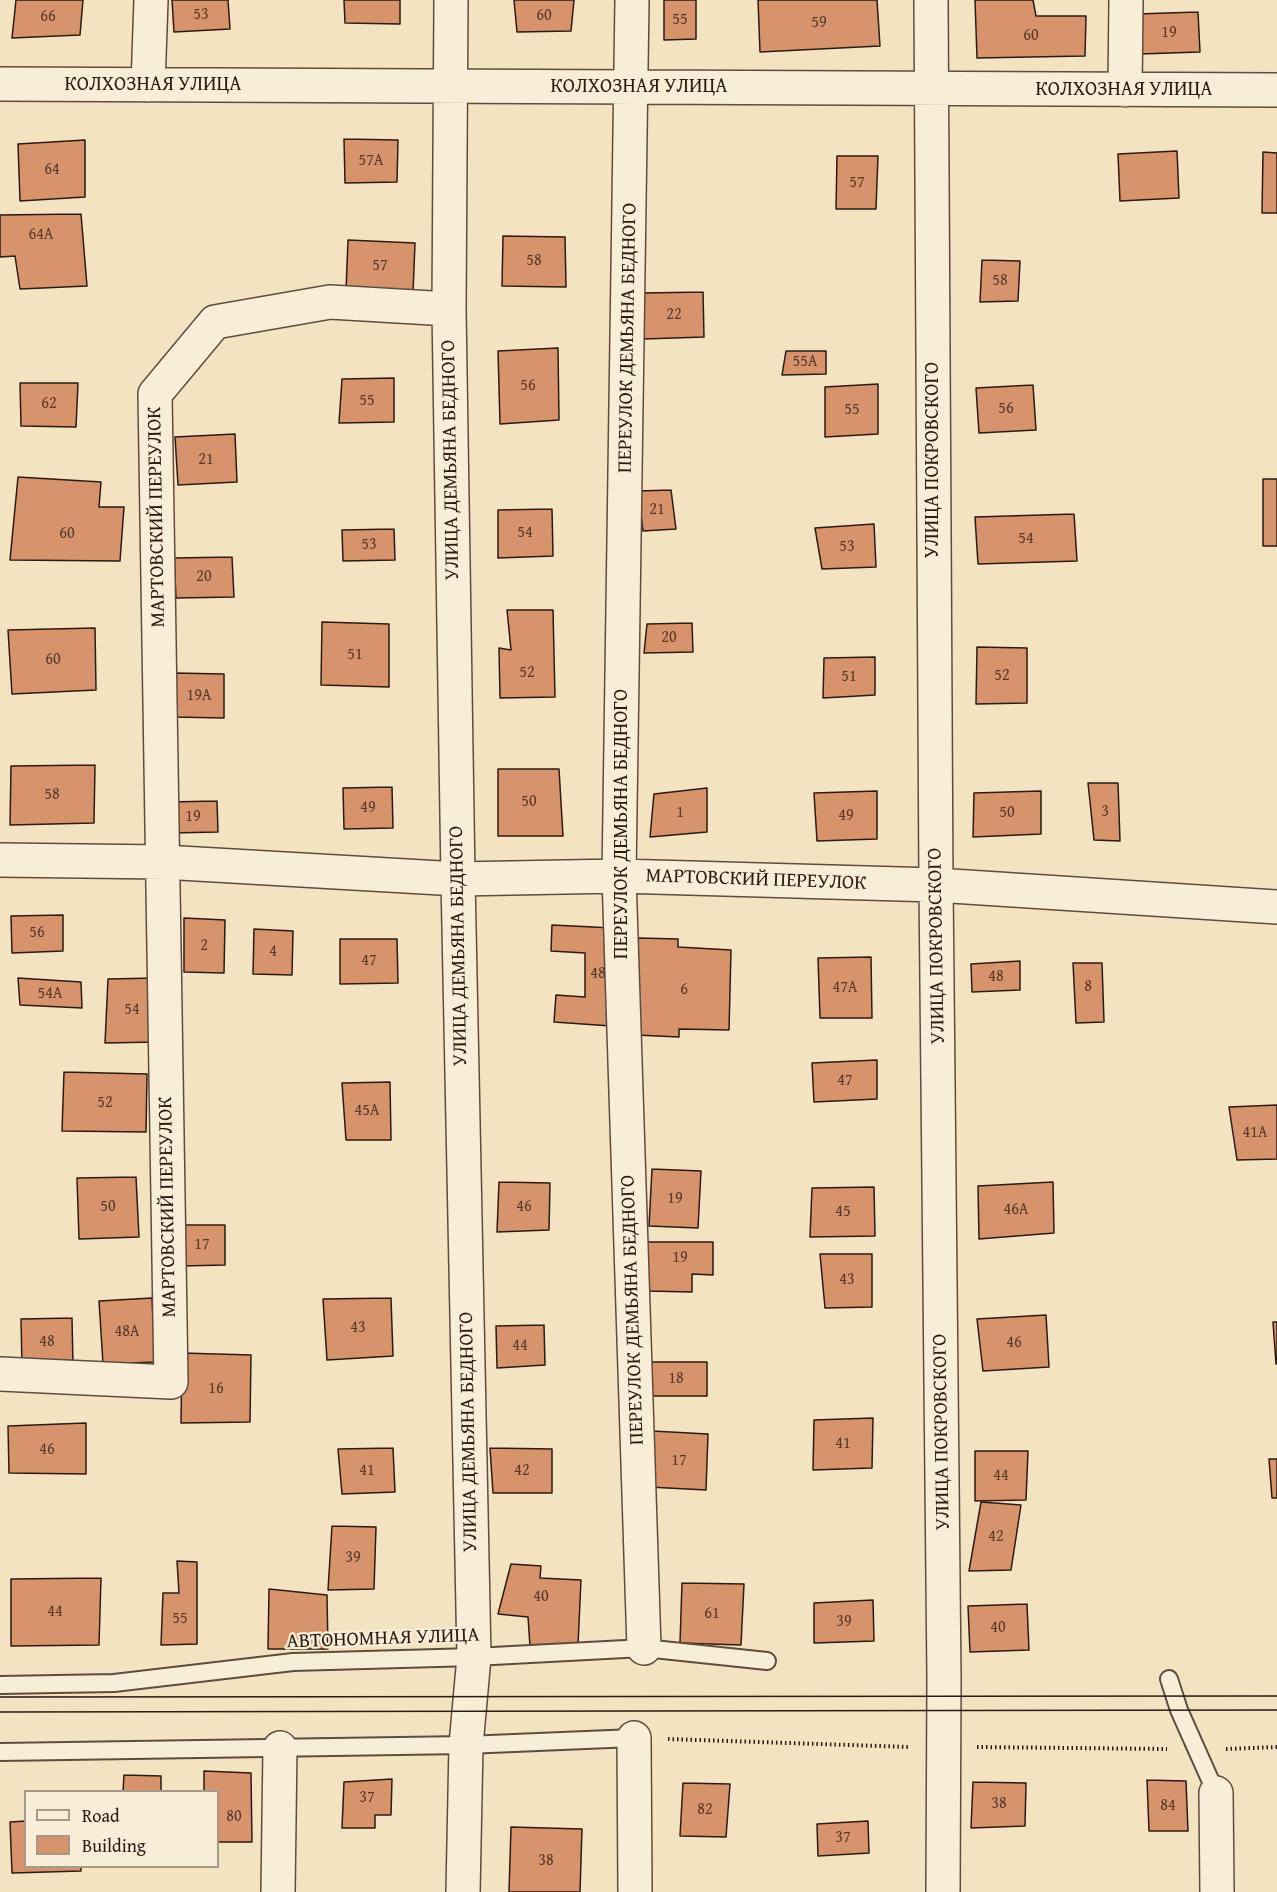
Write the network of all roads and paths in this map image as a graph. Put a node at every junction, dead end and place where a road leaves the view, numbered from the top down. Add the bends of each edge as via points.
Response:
1 (151, 0) edge
2 (451, 0) edge
3 (632, 0) edge
4 (931, 0) edge
5 (1126, 0) edge
6 (0, 84) edge
7 (148, 85) junction
8 (449, 86) junction
9 (632, 87) junction
10 (930, 89) junction
11 (1125, 90) junction
12 (1277, 90) edge
13 (449, 309) junction
14 (0, 860) edge
15 (163, 862) junction
16 (619, 876) junction
17 (458, 879) junction
18 (936, 885) junction
19 (1277, 907) edge
20 (0, 1374) edge
21 (644, 1648) junction
22 (474, 1657) junction
23 (767, 1661) dead end
24 (1169, 1679) dead end
25 (0, 1685) edge
26 (634, 1738) joint
27 (466, 1745) junction
28 (280, 1748) junction
29 (0, 1752) edge
30 (1215, 1793) joint
31 (278, 1892) edge
32 (463, 1892) edge
33 (635, 1892) edge
34 (943, 1892) edge
35 (1216, 1892) edge

1 - 7 street
2 - 8 street, УЛИЦА ДЕМЬЯНА БЕДНОГО
3 - 9 street, ПЕРЕУЛОК ДЕМЬЯНА БЕДНОГО
4 - 10 street, УЛИЦА ПОКРОВСКОГО
5 - 11 street
6 - 7 street, КОЛХОЗНАЯ УЛИЦА
7 - 8 street, КОЛХОЗНАЯ УЛИЦА
8 - 9 street, КОЛХОЗНАЯ УЛИЦА
8 - 13 street, УЛИЦА ДЕМЬЯНА БЕДНОГО
9 - 10 street, КОЛХОЗНАЯ УЛИЦА
9 - 16 street, ПЕРЕУЛОК ДЕМЬЯНА БЕДНОГО
10 - 11 street, КОЛХОЗНАЯ УЛИЦА
10 - 18 street, УЛИЦА ПОКРОВСКОГО
11 - 12 street, КОЛХОЗНАЯ УЛИЦА
13 - 15 street, МАРТОВСКИЙ ПЕРЕУЛОК via 330,302 215,322 155,394
13 - 17 street, УЛИЦА ДЕМЬЯНА БЕДНОГО
14 - 15 street
15 - 17 street, МАРТОВСКИЙ ПЕРЕУЛОК
15 - 20 street, МАРТОВСКИЙ ПЕРЕУЛОК via 171,1382
16 - 17 street, МАРТОВСКИЙ ПЕРЕУЛОК
16 - 18 street, МАРТОВСКИЙ ПЕРЕУЛОК
16 - 21 street, ПЕРЕУЛОК ДЕМЬЯНА БЕДНОГО
17 - 22 street, УЛИЦА ДЕМЬЯНА БЕДНОГО
18 - 19 street, МАРТОВСКИЙ ПЕРЕУЛОК
18 - 34 street, УЛИЦА ПОКРОВСКОГО
21 - 22 lane, АВТОНОМНАЯ УЛИЦА
21 - 23 lane, АВТОНОМНАЯ УЛИЦА
22 - 25 lane, АВТОНОМНАЯ УЛИЦА via 293,1662 114,1683
22 - 27 street, УЛИЦА ДЕМЬЯНА БЕДНОГО
24 - 30 lane
26 - 27 lane
26 - 33 street
27 - 28 lane
27 - 32 street, УЛИЦА ДЕМЬЯНА БЕДНОГО
28 - 29 lane
28 - 31 street
30 - 35 street

